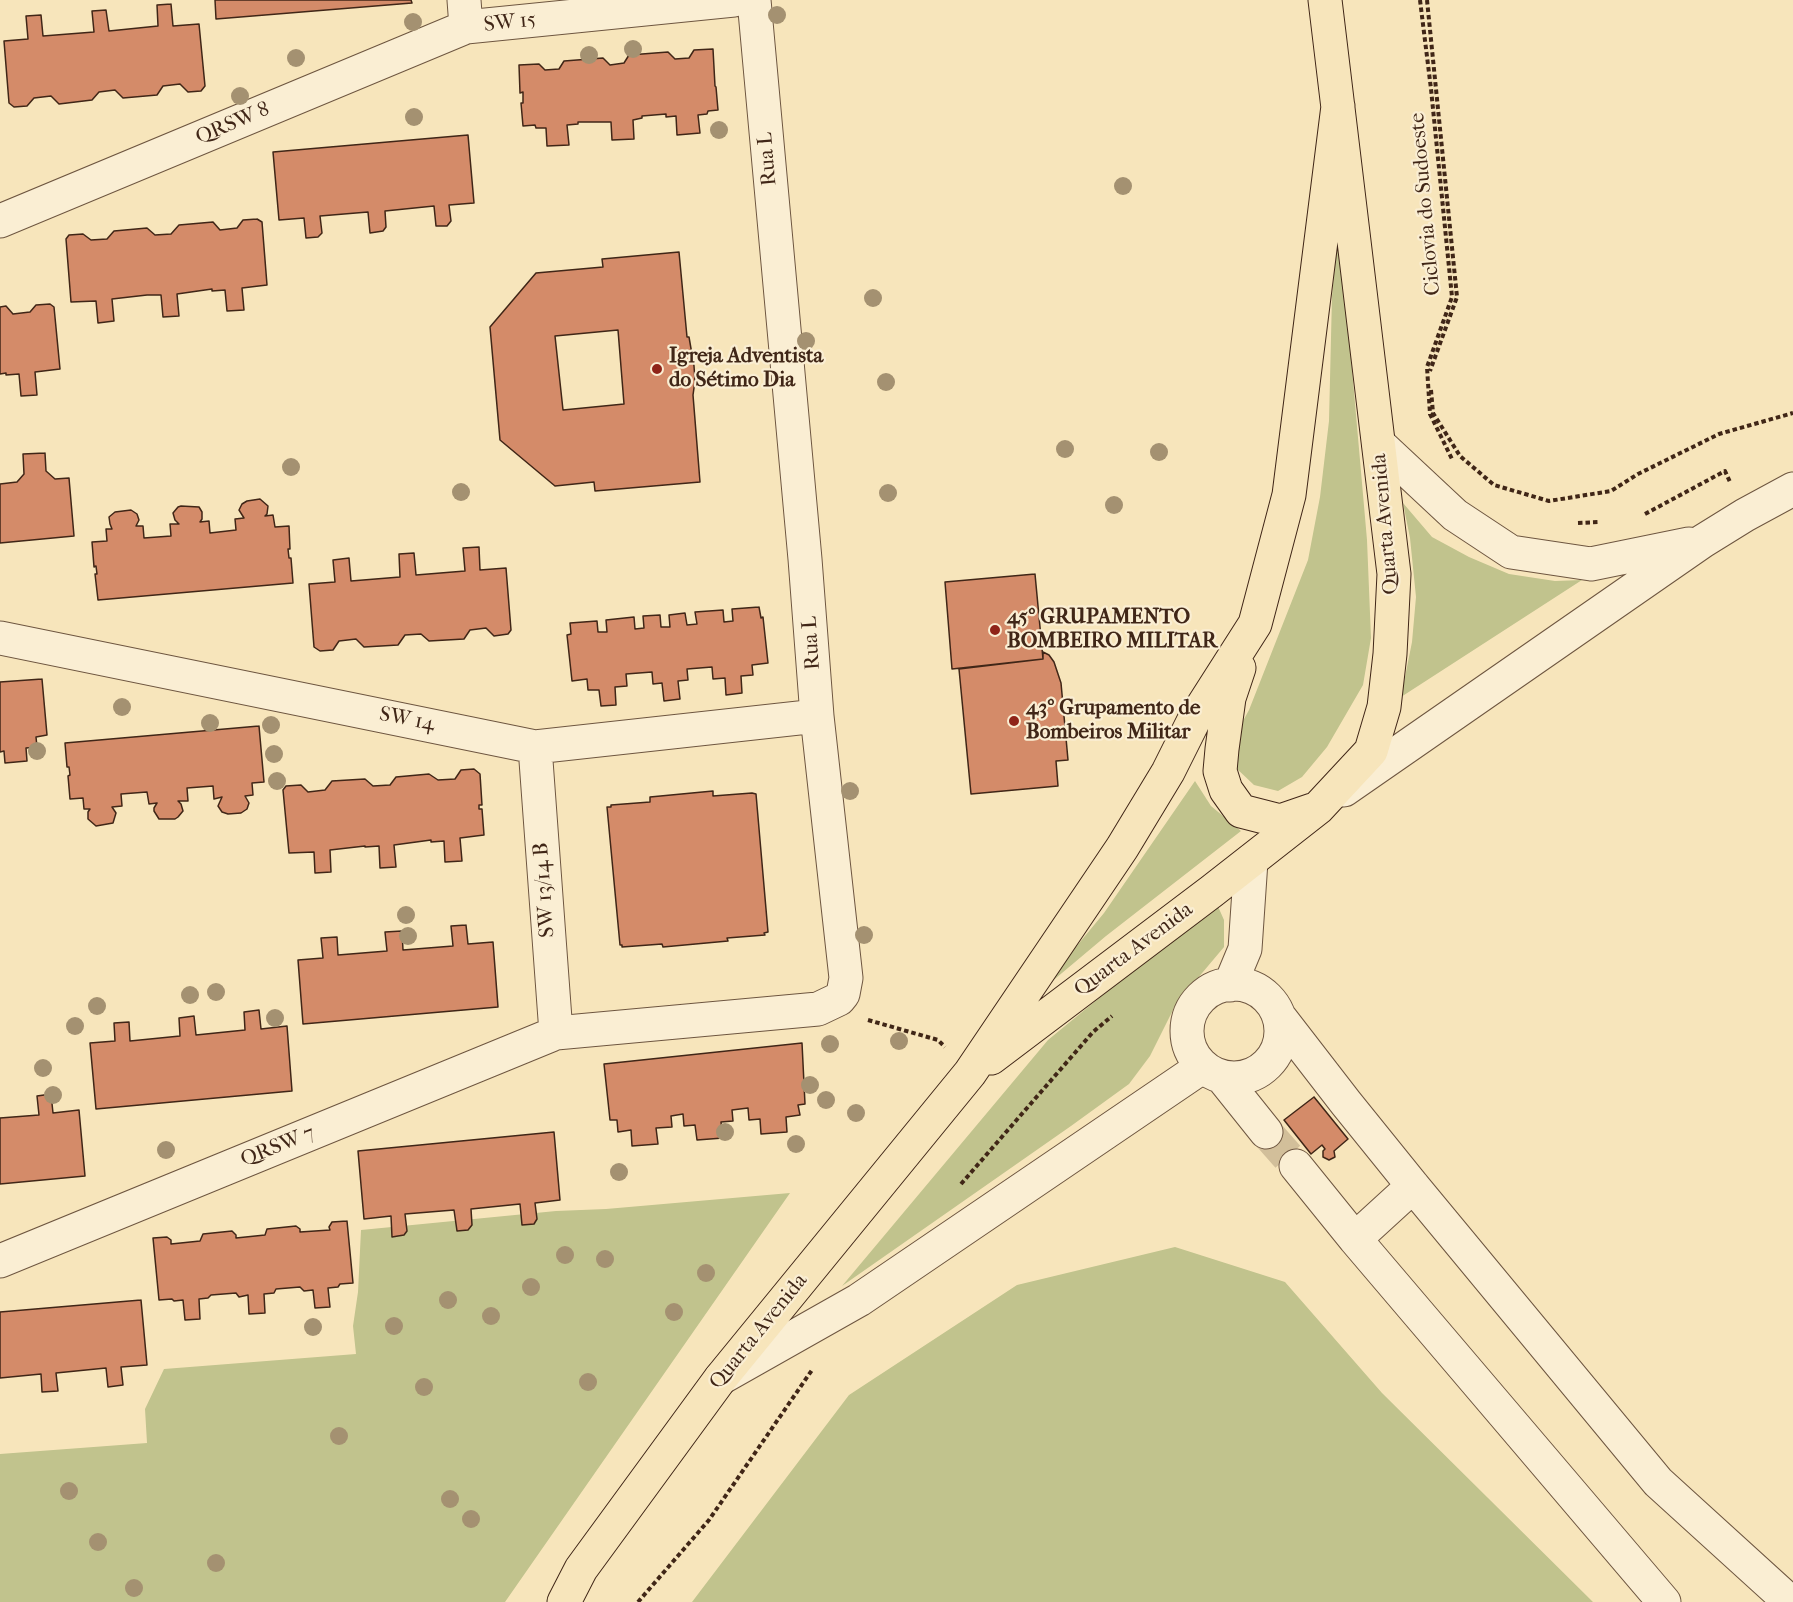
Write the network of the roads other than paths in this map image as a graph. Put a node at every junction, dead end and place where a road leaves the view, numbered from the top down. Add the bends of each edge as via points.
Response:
1 (734, 0) edge
2 (754, 0) edge
3 (1325, 0) edge
4 (465, 14) edge
5 (1338, 106) junction
6 (0, 221) edge
7 (1379, 444) junction
8 (1793, 489) edge
9 (1703, 541) junction
10 (1255, 624) junction
11 (0, 638) edge
12 (817, 716) junction
13 (535, 747) junction
14 (1318, 808) junction
15 (1251, 861) junction
16 (1230, 985) junction
17 (1278, 1015) junction
18 (556, 1033) junction
19 (1212, 1072) junction
20 (970, 1073) junction
21 (1266, 1132) tunnel mouth
22 (1296, 1166) tunnel mouth
23 (1413, 1186) junction
24 (1355, 1239) junction
25 (0, 1261) edge
26 (720, 1379) junction
27 (564, 1602) edge
28 (1664, 1602) edge
29 (1790, 1602) edge

1 - 4 street, SW 15
2 - 12 street, Rua L
3 - 5 main road, Quarta Avenida
4 - 6 street, QRSW 8
5 - 7 main road, Quarta Avenida
5 - 10 main road, Quarta Avenida via 1289,495
7 - 9 street via 1455,515 1511,552 1591,564
7 - 14 main road, Quarta Avenida via 1394,574 1384,707 1371,751
8 - 9 street
9 - 14 street
10 - 14 main road via 1229,698 1220,771 1226,790 1241,811 1281,821
10 - 20 main road, Quarta Avenida via 1195,718 1122,848
11 - 13 street, SW 14
12 - 13 street, SW 14
12 - 18 street, Rua L via 846,978 839,999 818,1009
13 - 18 street, SW 13/14 B
14 - 15 main road, Quarta Avenida
15 - 16 street via 1245,949
15 - 20 main road, Quarta Avenida
16 - 17 street via 1260,992
16 - 19 street via 1206,993 1192,1009 1186,1029 1190,1049
17 - 19 street via 1278,1049 1269,1063 1255,1074 1239,1078
17 - 23 street
18 - 25 street, QRSW 7
19 - 21 street
19 - 26 street via 859,1300
20 - 26 main road, Quarta Avenida
22 - 24 street
23 - 24 street
23 - 29 street via 1658,1482
24 - 28 street
26 - 27 main road, Quarta Avenida via 581,1569

